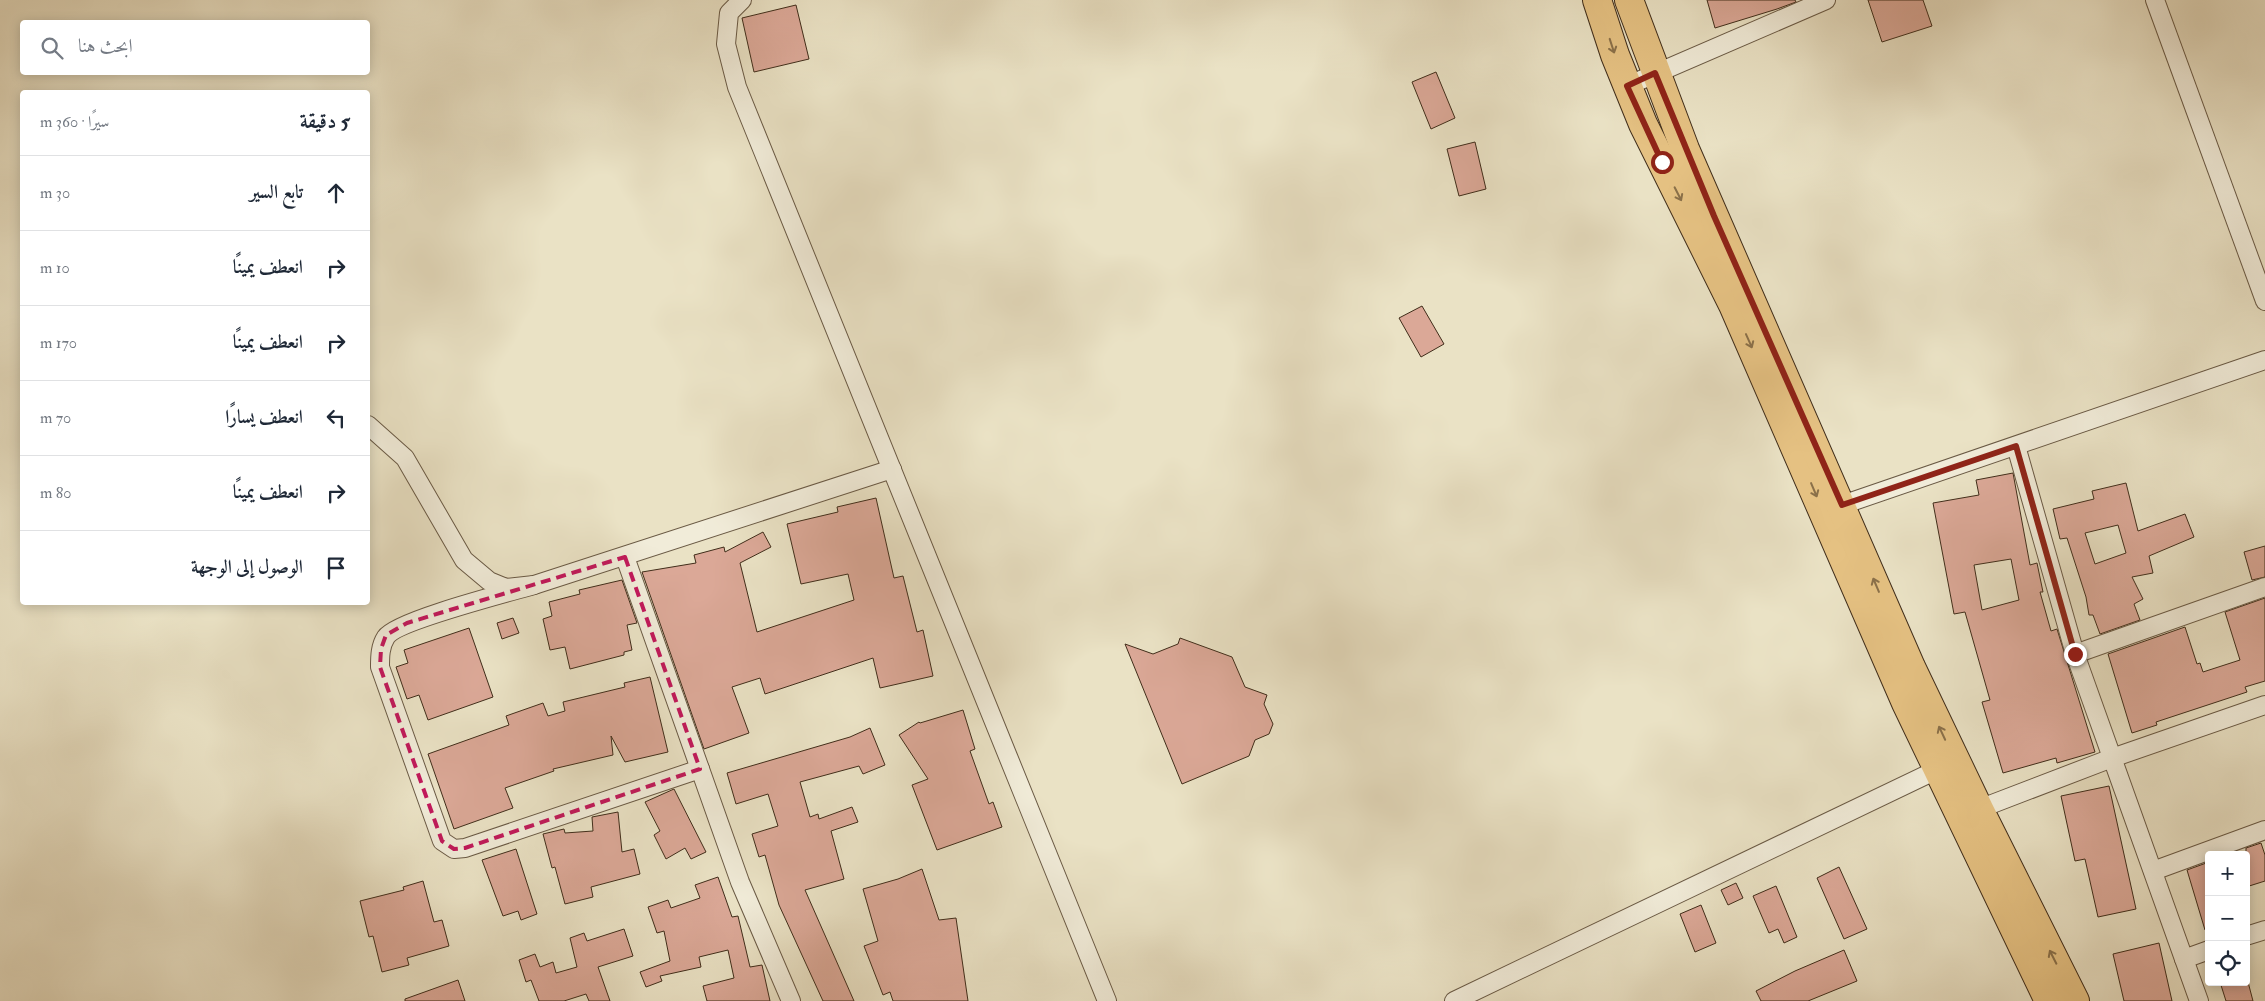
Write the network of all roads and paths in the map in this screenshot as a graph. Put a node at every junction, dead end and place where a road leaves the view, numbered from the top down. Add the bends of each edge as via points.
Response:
1 (742, 0) edge
2 (1597, 0) edge
3 (1629, 0) edge
4 (1826, 0) edge
5 (2155, 0) edge
6 (1655, 73) junction
7 (1627, 86) junction
8 (2265, 301) edge
9 (2265, 360) edge
10 (370, 427) edge
11 (2016, 446) junction
12 (892, 469) junction
13 (1842, 505) junction
14 (624, 557) junction
15 (534, 585) junction
16 (2265, 587) edge
17 (2075, 654) junction
18 (2265, 705) edge
19 (2112, 758) junction
20 (1947, 765) junction
21 (700, 769) junction
22 (1979, 809) junction
23 (2265, 830) edge
24 (2153, 871) junction
25 (2265, 930) edge
26 (2250, 935) edge
27 (2205, 951) edge
28 (2184, 959) junction
29 (791, 1001) edge
30 (1107, 1001) edge
31 (1454, 1001) edge
32 (2049, 1001) edge
33 (2075, 1001) edge
34 (2199, 1001) edge

1 - 12 street via 729,12 726,44 737,87
2 -> 7 main road
3 - 6 main road
4 - 6 street
5 - 8 street
6 - 7 street
6 - 13 main road via 1714,216
7 -> 20 main road via 1750,342 1884,655
9 - 11 street
10 - 15 street via 406,458 464,560 489,581 506,588
11 - 13 street
11 - 17 street
12 - 14 street
12 - 30 street
20 -> 13 main road via 1911,667
14 - 15 street
14 - 21 street
15 - 21 street via 407,624 386,635 380,667 442,841 454,849 465,848
16 - 17 street
17 - 19 street
18 - 19 street
19 - 22 street
19 - 24 street
20 - 22 main road
20 - 31 street
20 - 32 main road
21 - 29 street via 740,882
33 -> 22 main road
23 - 24 street
24 - 28 street
25 - 26 street
27 - 28 street
28 - 34 street

